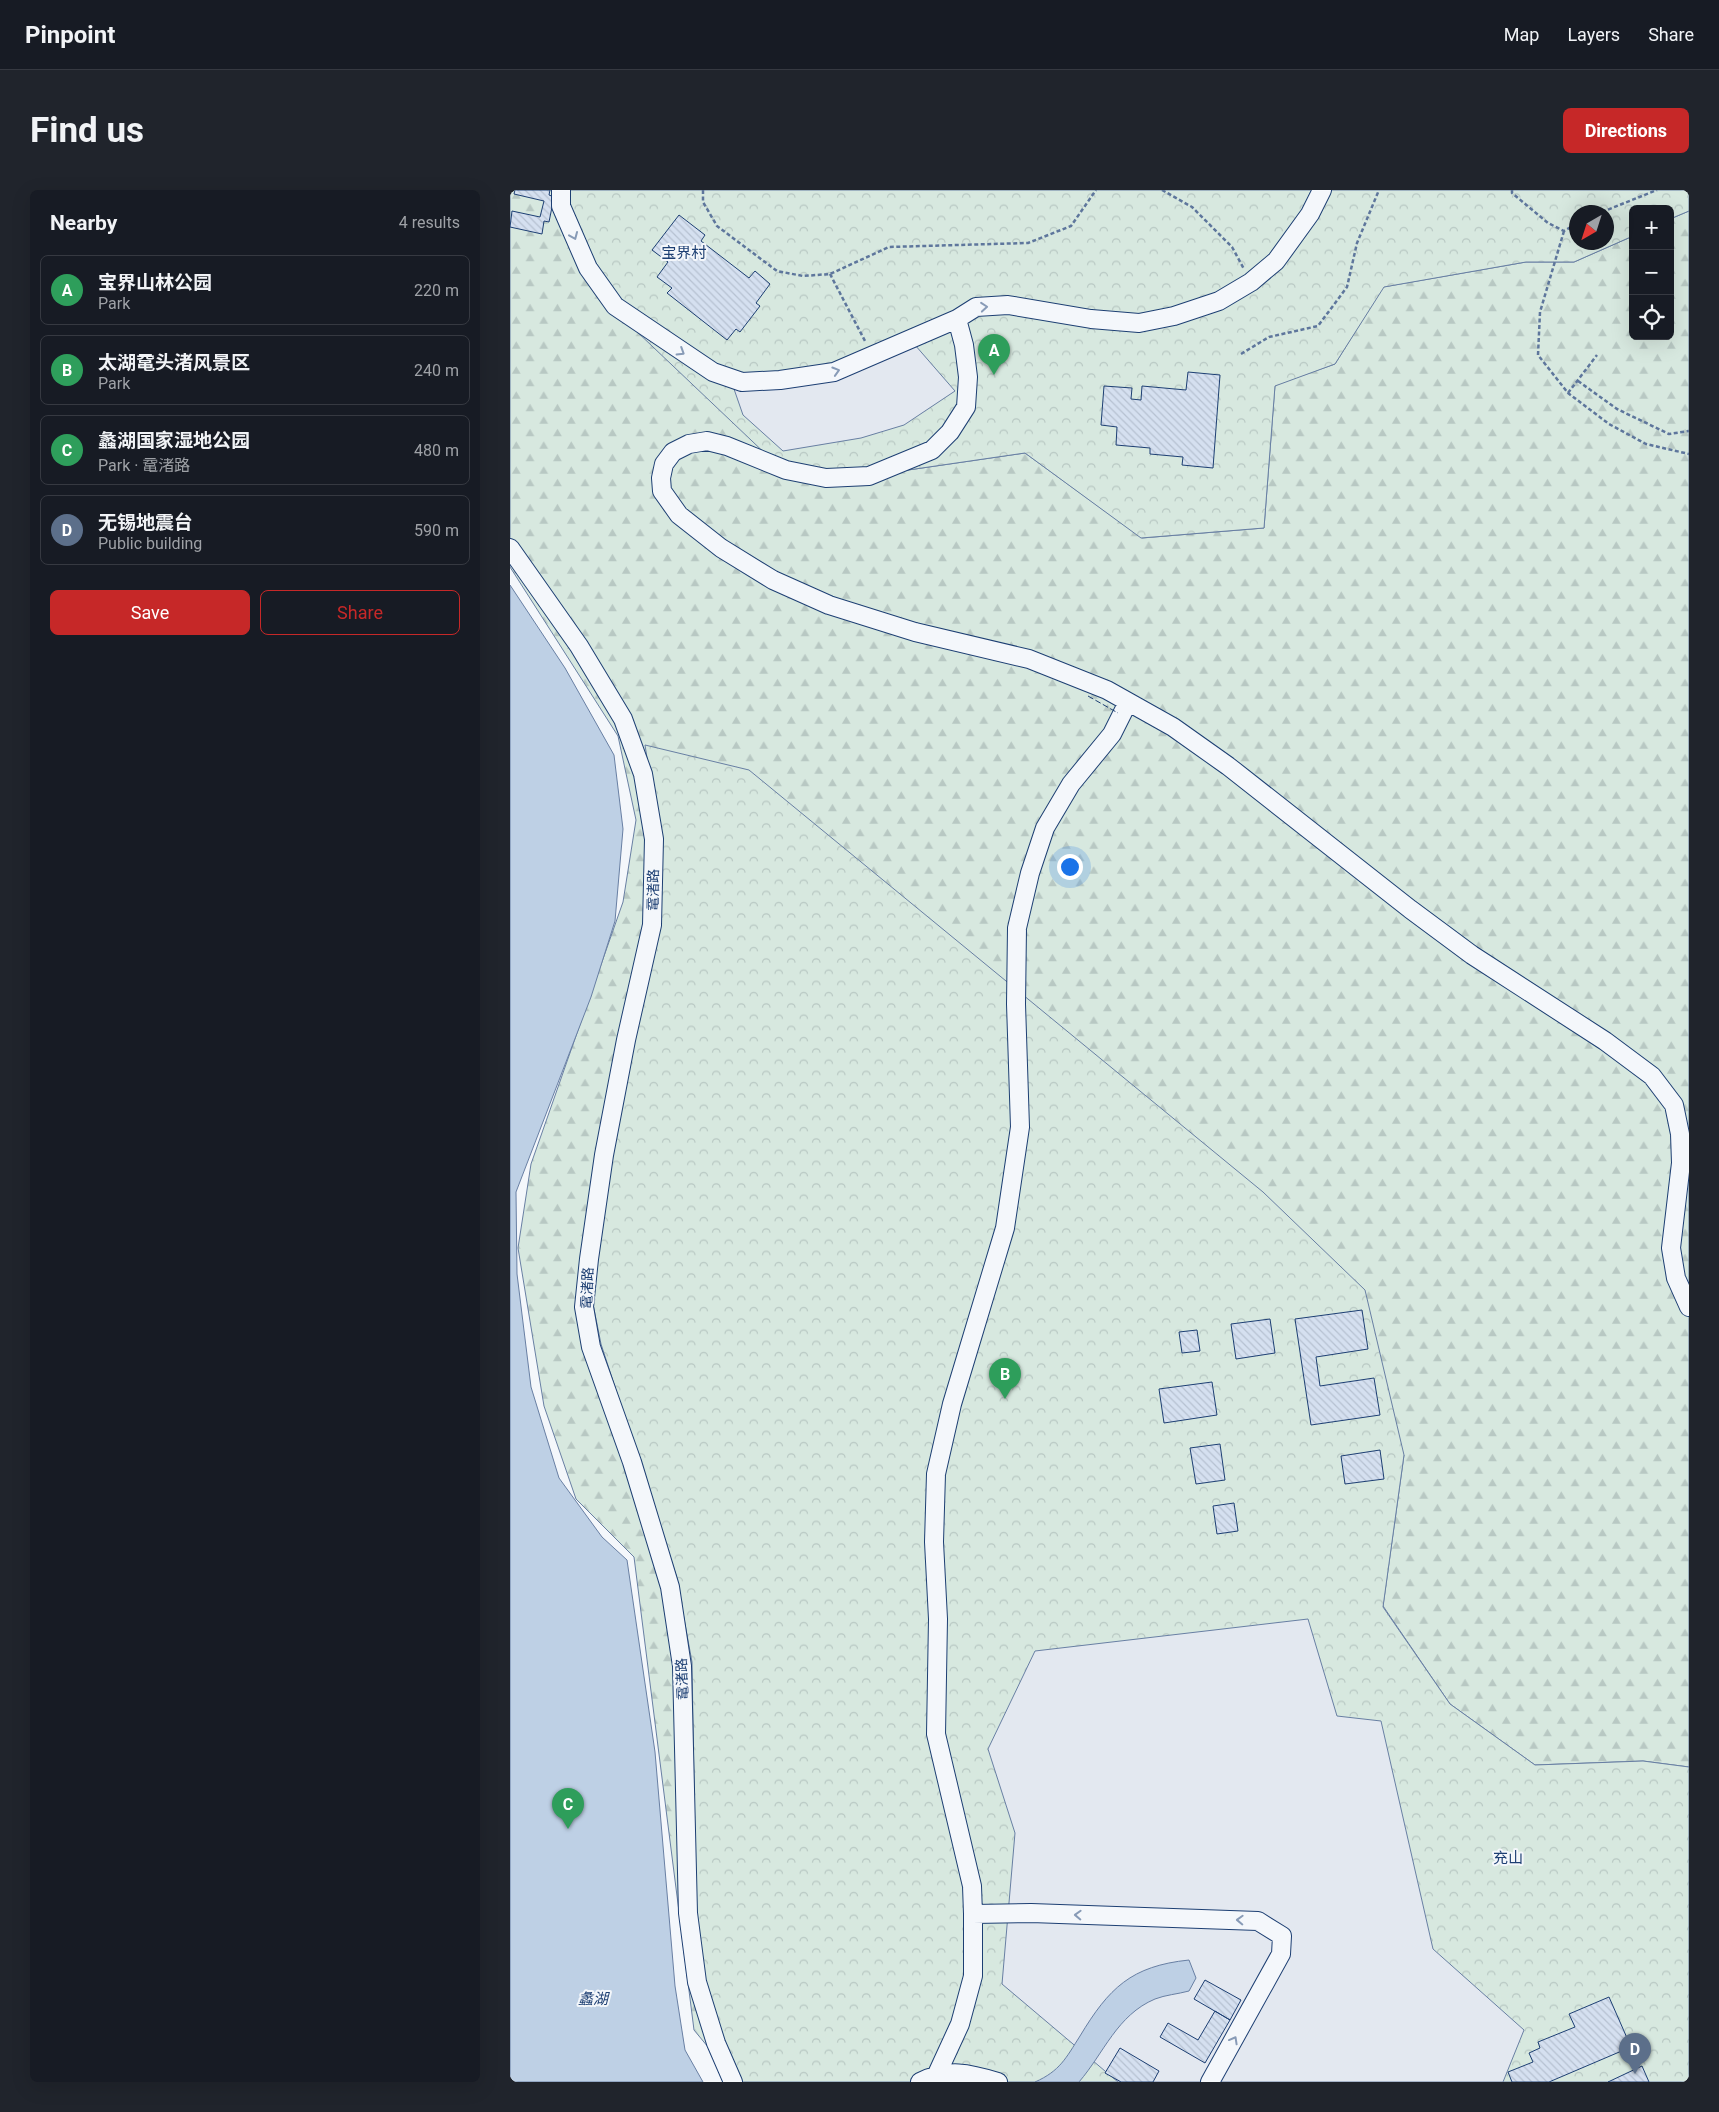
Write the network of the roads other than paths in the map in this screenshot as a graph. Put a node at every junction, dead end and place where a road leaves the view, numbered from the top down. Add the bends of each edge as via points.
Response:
1 (561, 190) edge
2 (1322, 190) edge
3 (957, 319) junction
4 (510, 548) edge
5 (1128, 702) junction
6 (1689, 1307) edge
7 (973, 1914) junction
8 (936, 2074) junction
9 (733, 2082) edge
10 (920, 2082) edge
11 (998, 2082) edge
12 (1210, 2082) edge

1 -> 3 street via 561,206 588,268 615,306 713,372 742,382 834,372
3 -> 2 street via 976,307 1008,305 1139,323 1174,316 1219,301 1276,261 1310,214
3 - 5 street via 968,376 966,407 950,432 932,450 868,476 826,478 786,470 707,441 688,444 673,452 664,464 662,491 679,515 721,548 773,580 829,605 1029,659 1107,690
4 - 9 street, 鼋渚路 via 579,646 623,719 643,774 654,839 652,925 604,1155 584,1307 591,1346 632,1462 670,1587 682,1666 688,1913 697,1982 716,2043
5 - 6 street via 1173,727 1228,766 1472,955 1605,1041 1652,1076 1674,1105 1680,1134 1681,1163 1671,1248 1676,1278
5 - 7 street via 1112,734 1071,784 1045,828 1030,873 1017,928 1020,1127 1005,1228 952,1404 936,1474 936,1734 972,1886
7 - 8 street via 973,1976 960,2024
12 -> 7 street via 1281,1954 1282,1936 1258,1921
8 - 10 street
8 - 11 street via 972,2074

